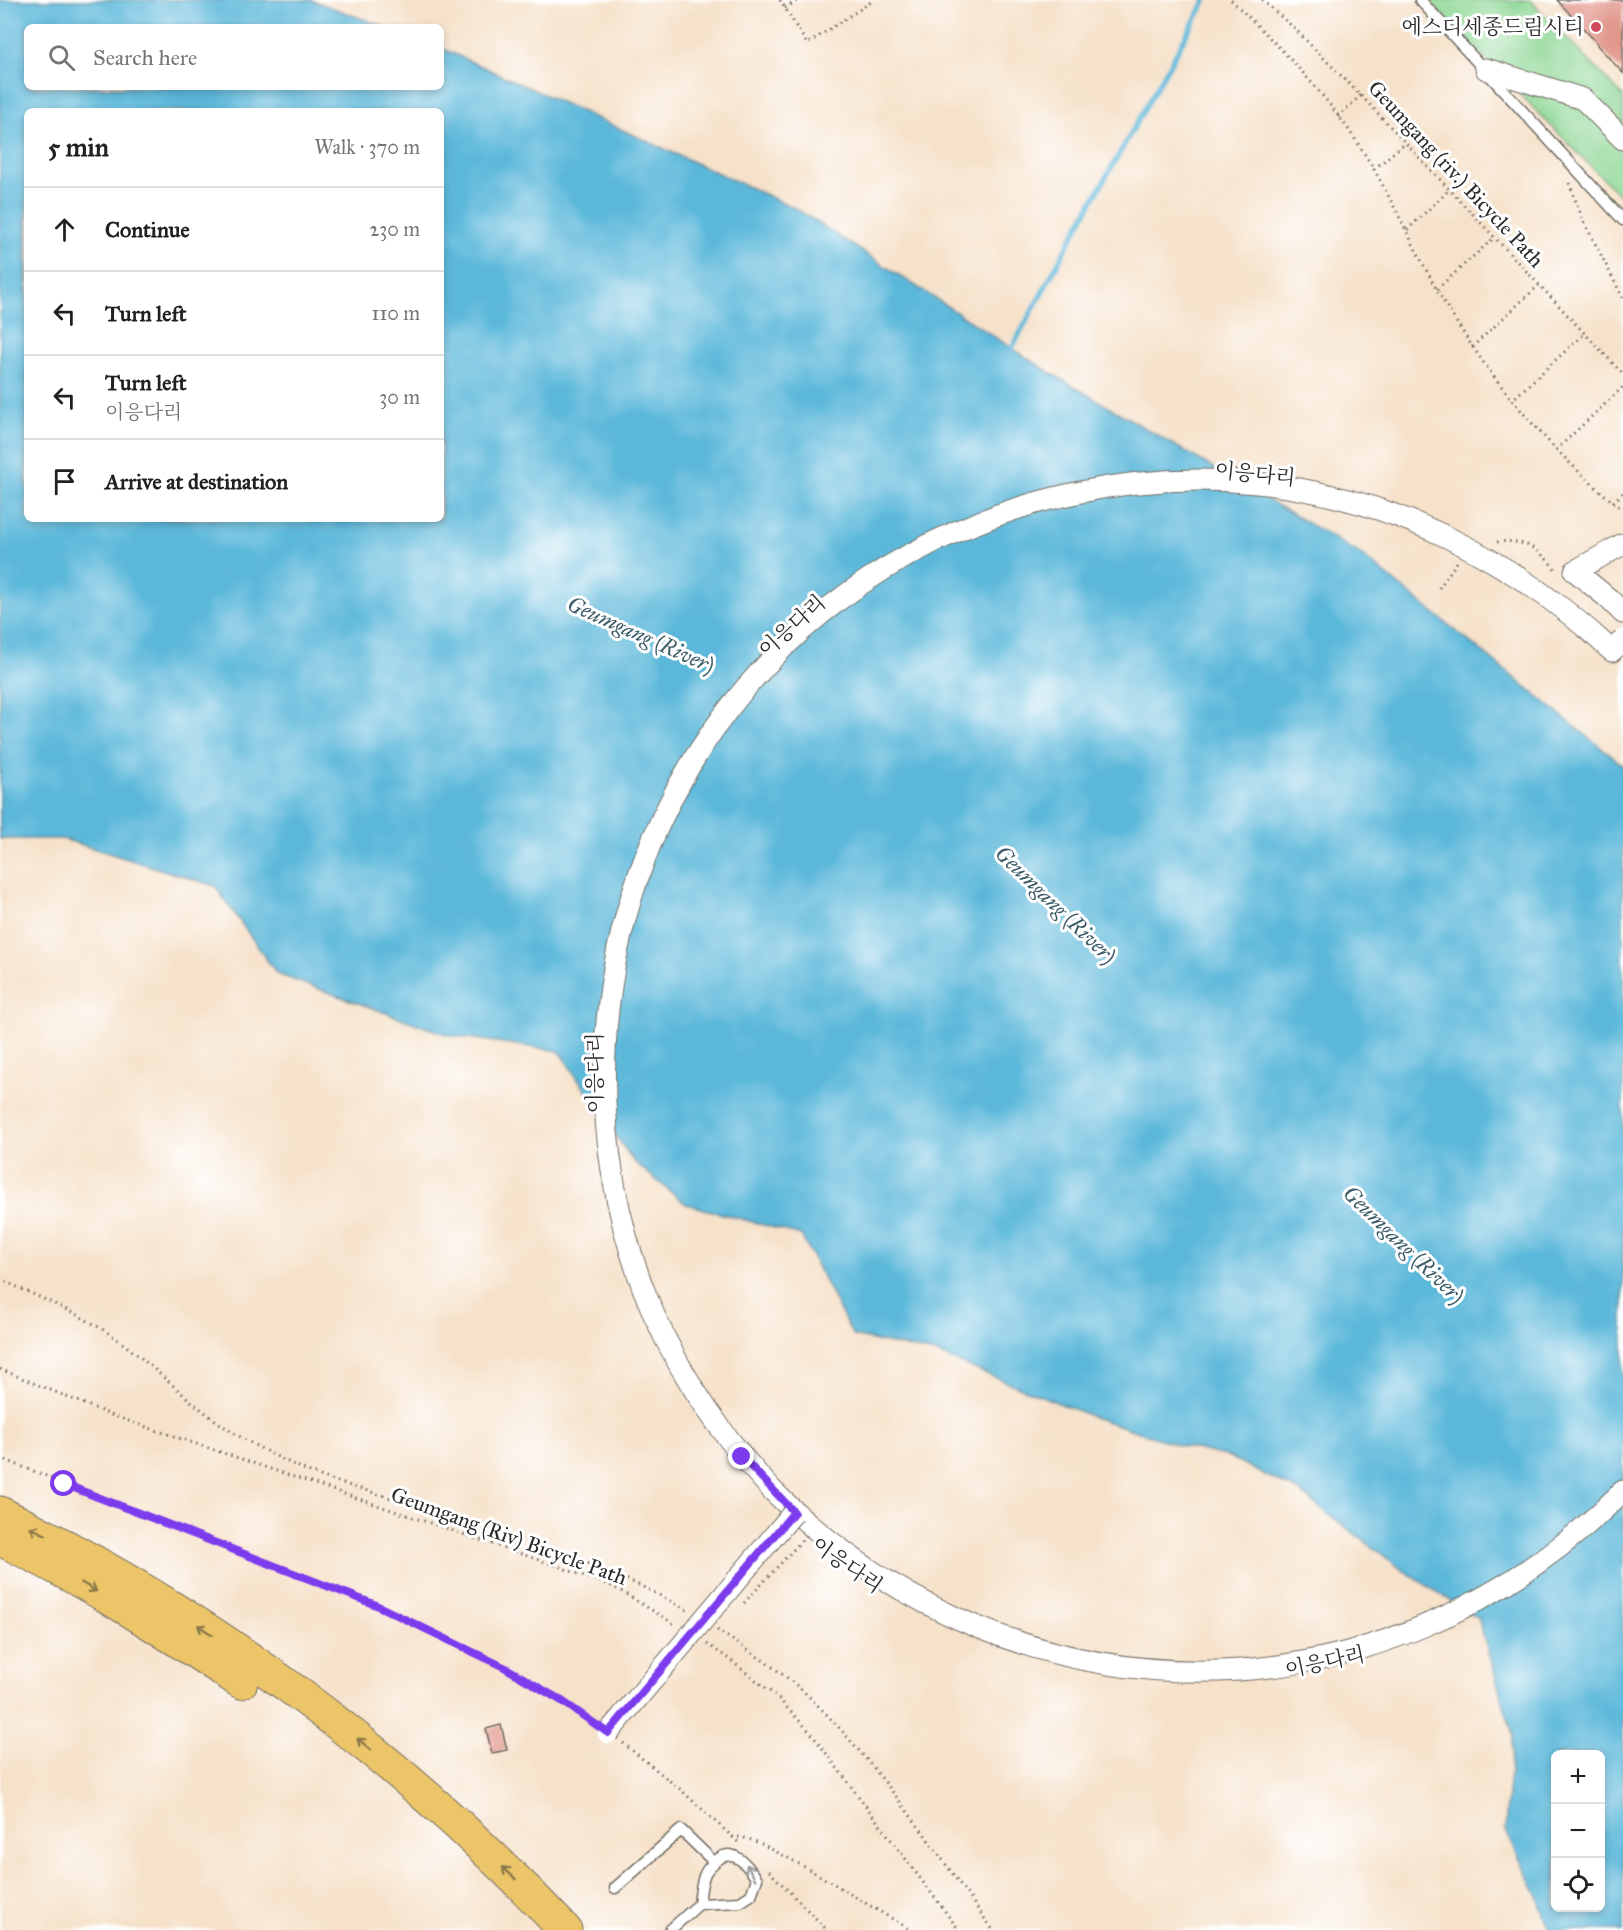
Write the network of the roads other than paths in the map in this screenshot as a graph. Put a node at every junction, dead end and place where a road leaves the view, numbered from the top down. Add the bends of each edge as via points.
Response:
1 (1420, 0) edge
2 (1486, 69) junction
3 (1623, 139) edge
4 (1623, 220) edge
5 (1623, 544) edge
6 (1622, 608) edge
7 (1619, 651) edge
8 (1623, 1491) edge
9 (0, 1513) edge
10 (796, 1520) junction
11 (0, 1539) edge
12 (608, 1733) road end
13 (714, 1862) junction
14 (615, 1888) dead end
15 (699, 1904) junction
16 (535, 1930) edge
17 (565, 1930) edge
18 (670, 1930) edge

1 - 2 lane
2 - 3 street via 1583,99
2 - 4 lane
5 - 6 street via 1575,572
7 - 10 street, 이응다리, bridge via 1519,576 1468,546 1413,521 1357,502 1298,489 1180,480 1061,495 949,534 846,595 764,667 702,745 672,797 643,861 614,966 606,1025 604,1085 608,1145 618,1204 634,1262 656,1318 682,1371 715,1422
8 - 10 street, 이응다리 via 1539,1563 1439,1620 1385,1641 1330,1656 1262,1668 1215,1671 1100,1663 1044,1651 989,1633 885,1582
17 -> 9 main road via 405,1777 303,1696 174,1609 48,1536
10 - 12 street, bridge
11 -> 16 main road via 160,1627 289,1714 388,1792 513,1905
13 - 14 lane via 681,1830
13 - 15 lane via 704,1876
15 -> 13 lane via 740,1902 752,1894 757,1879 744,1861 730,1855
15 - 18 lane

